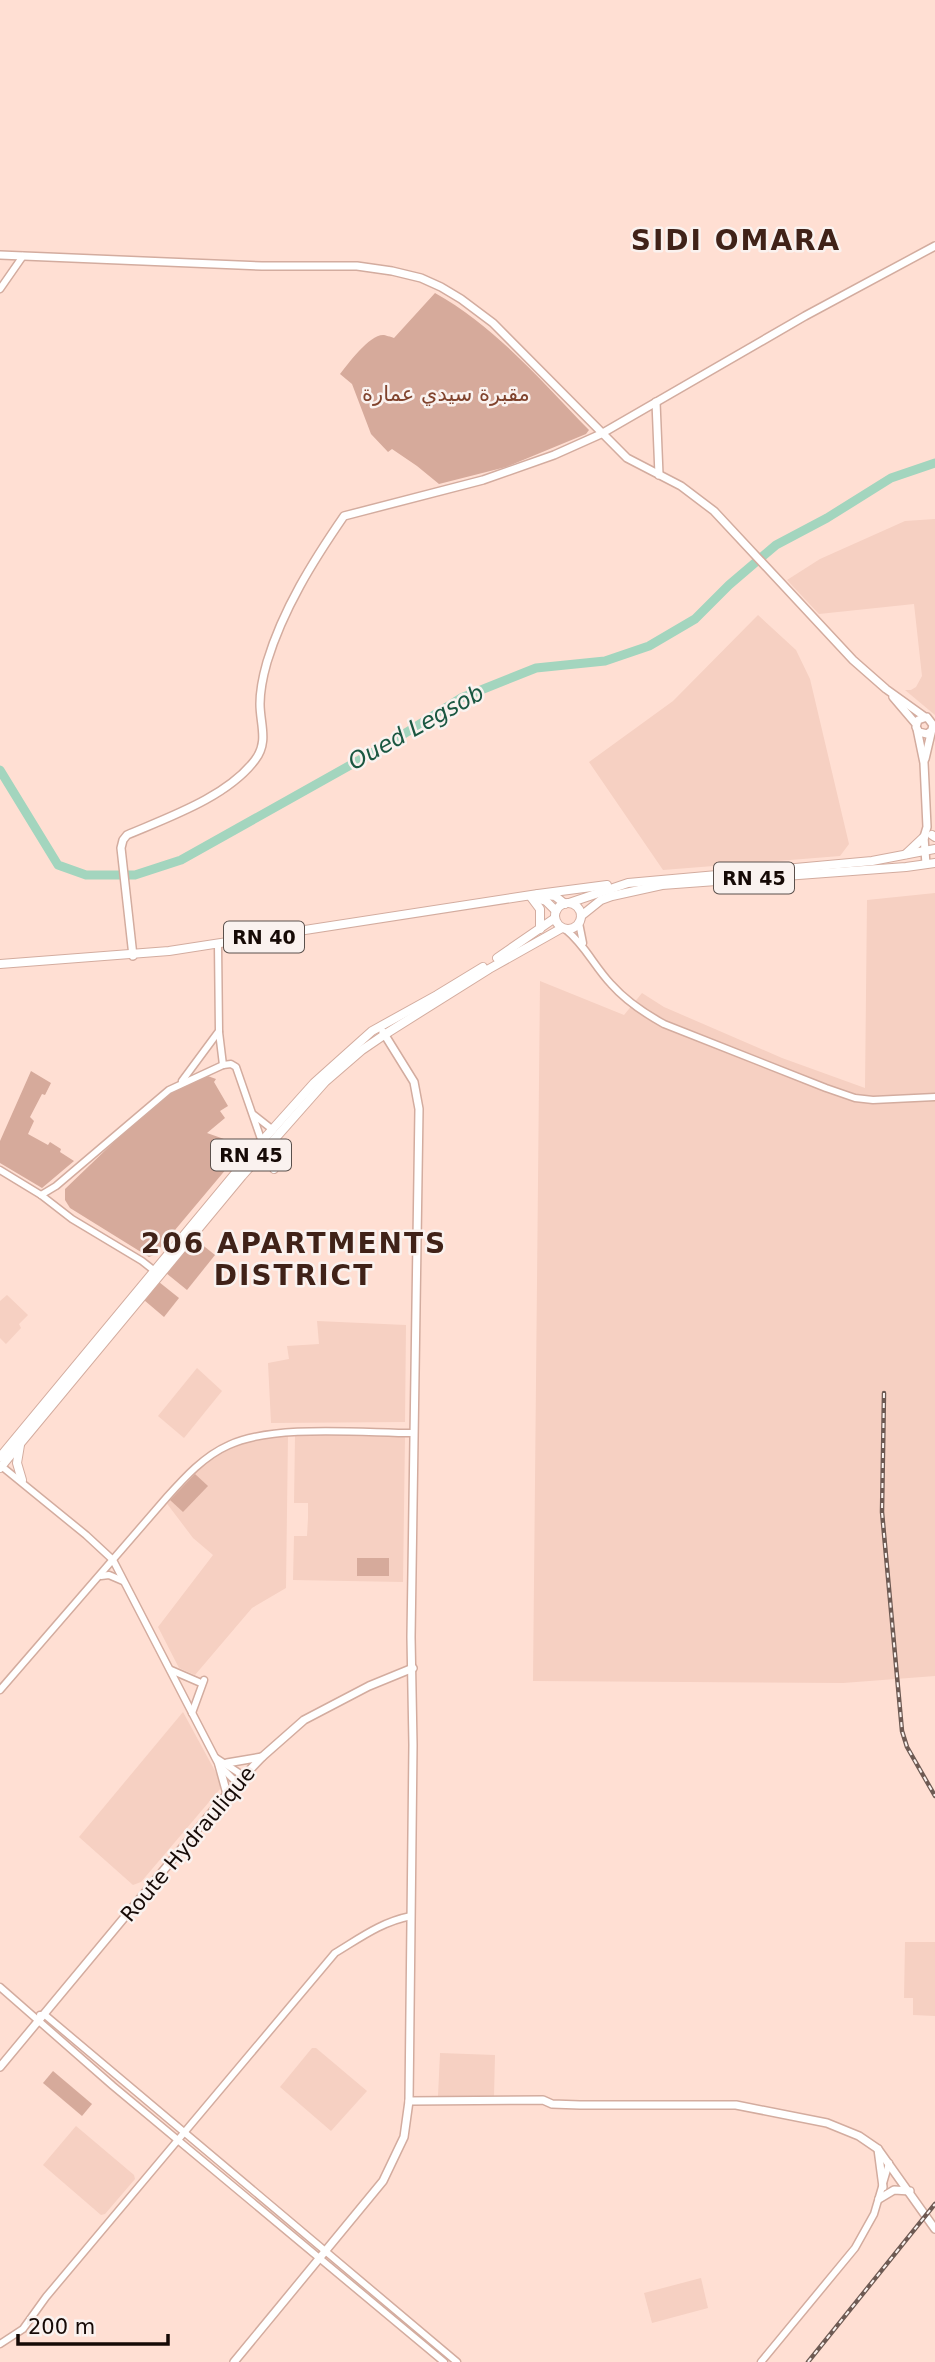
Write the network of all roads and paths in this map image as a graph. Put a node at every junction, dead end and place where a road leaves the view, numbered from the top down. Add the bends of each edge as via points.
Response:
1 (935, 246) edge
2 (0, 255) edge
3 (23, 256) junction
4 (0, 289) edge
5 (656, 402) junction
6 (601, 434) junction
7 (659, 475) junction
8 (886, 689) junction
9 (917, 727) junction
10 (931, 728) edge
11 (924, 763) junction
12 (930, 834) edge
13 (935, 849) edge
14 (925, 851) junction
15 (903, 857) junction
16 (931, 864) edge
17 (628, 883) junction
18 (532, 896) junction
19 (567, 904) junction
20 (555, 914) junction
21 (580, 919) junction
22 (540, 929) junction
23 (564, 929) junction
24 (218, 945) junction
25 (583, 945) junction
26 (133, 956) junction
27 (0, 964) edge
28 (382, 1024) junction
29 (219, 1031) junction
30 (384, 1035) junction
31 (223, 1065) junction
32 (181, 1082) junction
33 (935, 1097) edge
34 (252, 1114) junction
35 (273, 1130) junction
36 (264, 1148) junction
37 (274, 1169) dead end
38 (0, 1170) edge
39 (56, 1186) junction
40 (41, 1195) junction
41 (52, 1204) junction
42 (158, 1274) junction
43 (413, 1433) junction
44 (18, 1440) junction
45 (0, 1442) edge
46 (2, 1460) edge
47 (23, 1483) junction
48 (113, 1560) junction
49 (97, 1579) junction
50 (124, 1581) junction
51 (413, 1668) junction
52 (171, 1670) junction
53 (0, 1690) edge
54 (192, 1713) junction
55 (262, 1757) junction
56 (221, 1762) junction
57 (240, 1781) junction
58 (227, 1794) junction
59 (411, 1916) junction
60 (0, 1987) edge
61 (33, 2015) junction
62 (45, 2015) junction
63 (38, 2022) junction
64 (0, 2067) edge
65 (409, 2101) junction
66 (184, 2133) junction
67 (178, 2141) junction
68 (878, 2149) junction
69 (889, 2161) junction
70 (883, 2187) junction
71 (910, 2192) junction
72 (879, 2199) junction
73 (935, 2229) edge
74 (326, 2252) junction
75 (319, 2259) junction
76 (0, 2344) edge
77 (234, 2362) edge
78 (444, 2362) edge
79 (457, 2362) edge
80 (761, 2362) edge

1 - 5 main road
2 - 3 main road
3 - 4 street
3 - 6 main road via 357,266 421,278 493,323
5 - 6 main road
5 - 7 main road
6 - 7 main road via 627,458
6 - 26 main road via 483,480 344,516 297,592 268,660 260,696 264,740 256,759 223,789 127,835 121,843
7 - 8 main road via 697,497
8 - 9 main road
8 - 10 main road
9 - 10 main road via 924,734
9 - 10 main road via 918,720
9 - 11 main road
10 - 11 main road
11 - 12 main road
12 - 13 main road
12 - 14 main road
12 - 15 main road
13 - 14 main road, RN 45
14 - 15 main road, RN 45
14 - 16 main road
15 - 17 main road, RN 45
16 - 21 main road, RN 45 via 662,885 612,895
17 - 18 main road, RN 40
17 - 19 main road, RN 45
18 - 19 main road via 555,896
18 - 20 main road via 541,898
18 - 22 main road via 540,909
18 - 24 main road, RN 40
19 - 20 main road
19 - 21 main road via 578,909
20 - 22 main road, RN 45
20 - 23 main road
21 - 23 main road via 573,928
21 - 25 street
22 - 28 main road, RN 45
23 - 25 street
23 - 30 main road, RN 45 via 489,969
24 - 26 main road, RN 40
24 - 29 street
25 - 33 street via 611,985 664,1024 855,1098
26 - 27 main road, RN 40
28 - 30 main road
28 - 35 main road, RN 45 via 332,1065
29 - 31 street
29 - 32 street
30 - 36 main road, RN 45 via 325,1082
30 - 43 main road via 414,1083 419,1109
31 - 32 street
31 - 34 street via 236,1067
32 - 39 street
34 - 35 street
34 - 36 street
35 - 36 main road, RN 45
36 - 37 main road
36 - 42 main road, RN 45
38 - 40 street
39 - 40 street
39 - 41 street
40 - 41 street
41 - 42 street
42 - 44 main road, RN 45
43 - 48 street via 292,1432 253,1436 227,1446 184,1478
43 - 51 main road
44 - 45 main road
44 - 46 main road, RN 45
44 - 47 main road via 17,1463
46 - 47 street
47 - 48 street
48 - 49 street
48 - 50 street
49 - 50 street via 108,1575
49 - 53 street
50 - 52 street
51 - 55 main road, Route Hydraulique via 312,1715
51 - 59 main road
52 - 54 street
52 - 54 street via 203,1682
54 - 56 street
55 - 56 main road
55 - 57 main road, Route Hydraulique
56 - 57 street via 233,1779
56 - 58 main road
57 - 58 main road, Route Hydraulique
58 - 62 main road, Route Hydraulique
59 - 65 main road
59 - 66 street via 387,1922 335,1953
60 - 61 street
61 - 62 street
61 - 63 street
62 - 63 main road, Route Hydraulique
62 - 66 street
63 - 64 main road, Route Hydraulique
63 - 67 street
65 - 68 main road via 751,2107 827,2123
65 - 74 main road via 404,2137 383,2181
66 - 67 street
66 - 74 street
67 - 75 street
67 - 76 street via 23,2329
68 - 69 main road
68 - 70 main road
69 - 70 street
69 - 71 main road
70 - 72 street
71 - 72 main road via 894,2190
71 - 73 main road
72 - 80 street via 850,2255
74 - 75 main road
74 - 79 street
75 - 77 main road
75 - 78 street

